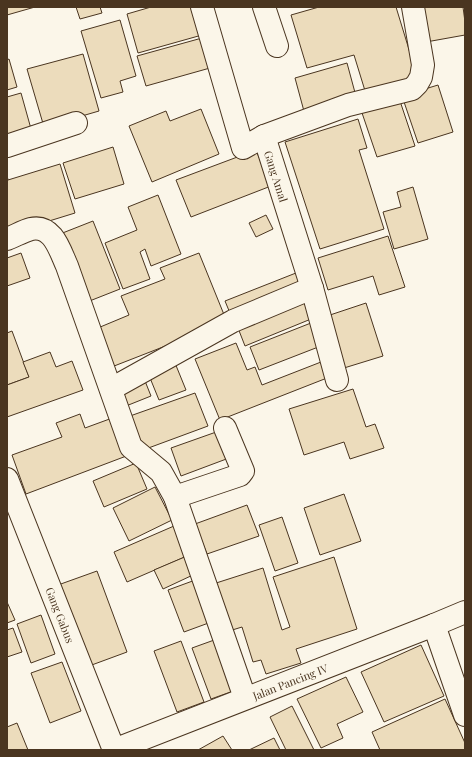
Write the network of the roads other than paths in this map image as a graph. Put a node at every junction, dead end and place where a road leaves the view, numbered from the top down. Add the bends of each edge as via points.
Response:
1 (202, 7) edge
2 (264, 7) edge
3 (412, 7) edge
4 (276, 46) dead end
5 (76, 123) dead end
6 (264, 136) junction
7 (7, 146) edge
8 (7, 239) edge
9 (312, 288) junction
10 (337, 380) dead end
11 (111, 389) junction
12 (225, 428) dead end
13 (7, 479) edge
14 (175, 497) junction
15 (465, 612) edge
16 (434, 625) junction
17 (245, 698) junction
18 (465, 715) edge
19 (114, 750) edge

1 - 6 street, Gang Amal via 243,148
2 - 4 street
3 - 6 street via 423,65 421,77 412,89 348,105
5 - 7 street
6 - 9 street, Gang Amal
8 - 11 street via 31,229 39,229 48,233 57,242
9 - 10 street, Gang Amal
9 - 11 street via 233,321
11 - 14 street via 131,447 161,472
12 - 14 street via 243,471 240,475
13 - 19 street, Gang Gabus
14 - 17 street
15 - 16 street, Jalan Pancing IV
16 - 17 street, Jalan Pancing IV
16 - 18 street
17 - 19 street, Jalan Pancing IV

